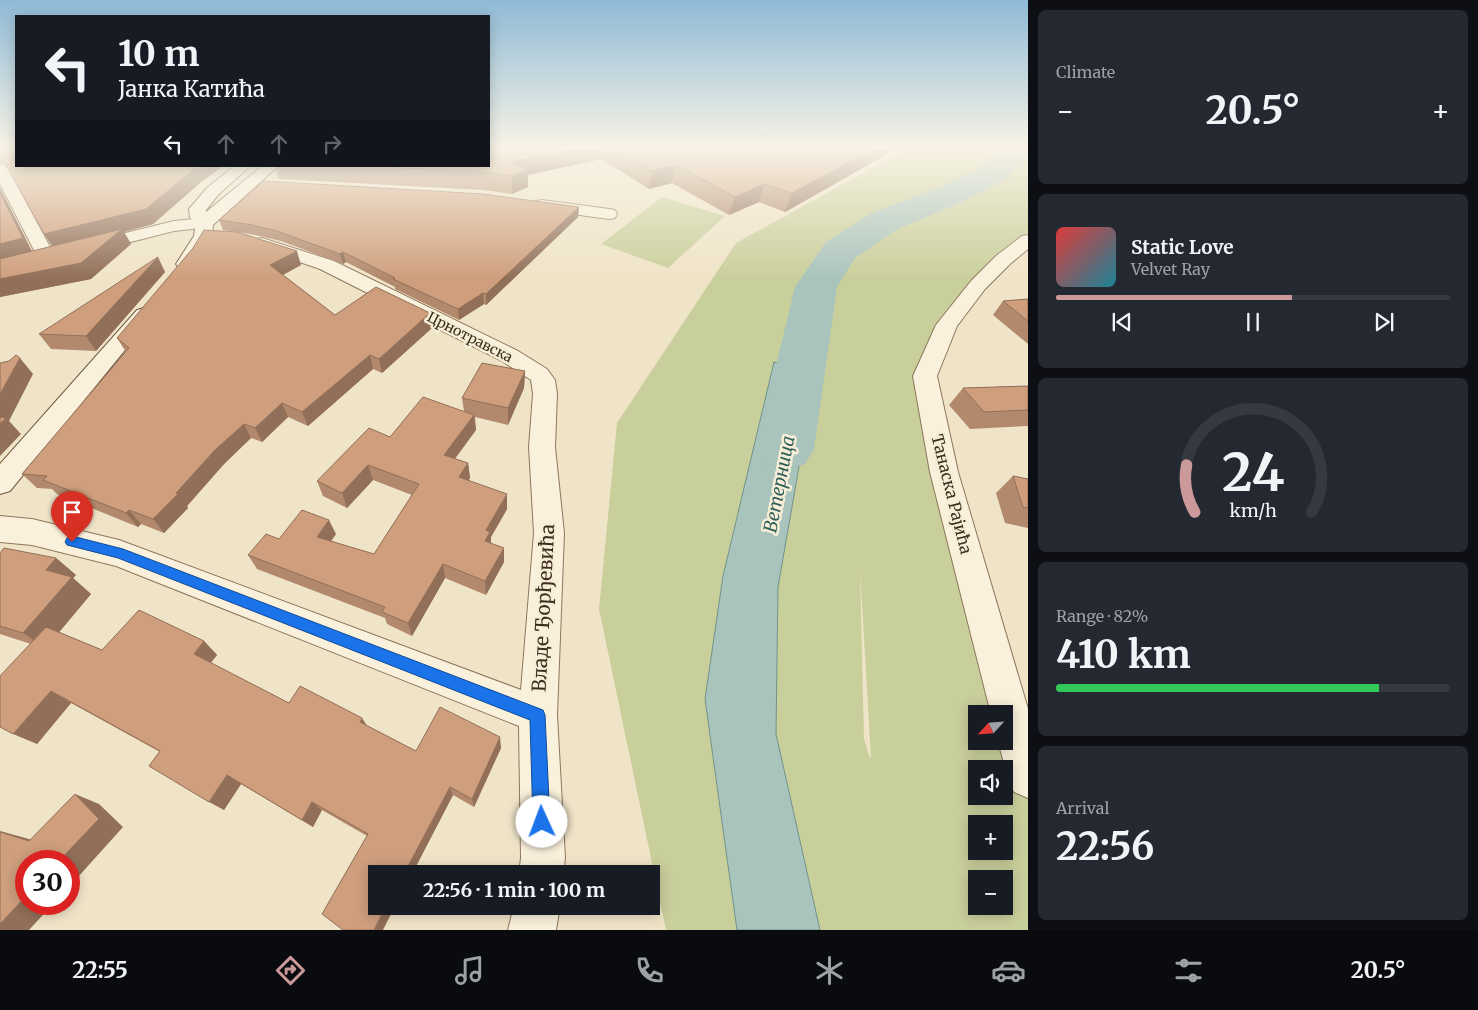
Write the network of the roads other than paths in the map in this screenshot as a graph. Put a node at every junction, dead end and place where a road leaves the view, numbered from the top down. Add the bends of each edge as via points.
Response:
1 (14, 192) edge
2 (212, 192) edge
3 (244, 192) edge
4 (523, 202) edge
5 (609, 214) dead end
6 (209, 232) junction
7 (246, 239) edge
8 (1028, 240) edge
9 (174, 278) edge
10 (156, 300) edge
11 (539, 374) joint
12 (0, 484) edge
13 (0, 529) edge
14 (538, 715) junction
15 (1028, 778) edge
16 (542, 865) edge
17 (535, 915) edge
18 (532, 930) edge

1 - 6 street via 53,257 174,226
2 - 6 street via 196,209
3 - 6 street
4 - 5 street
6 - 9 street
7 - 11 street, Црнотравска via 328,265 510,356
8 - 15 street, Танаска Рајића via 978,286 947,325 924,376 944,472
10 - 12 street
11 - 14 street, Владе Ђорђевића via 545,394 542,447 549,534
13 - 14 street via 32,532 119,553
14 - 16 street, Владе Ђорђевића
17 - 18 street

